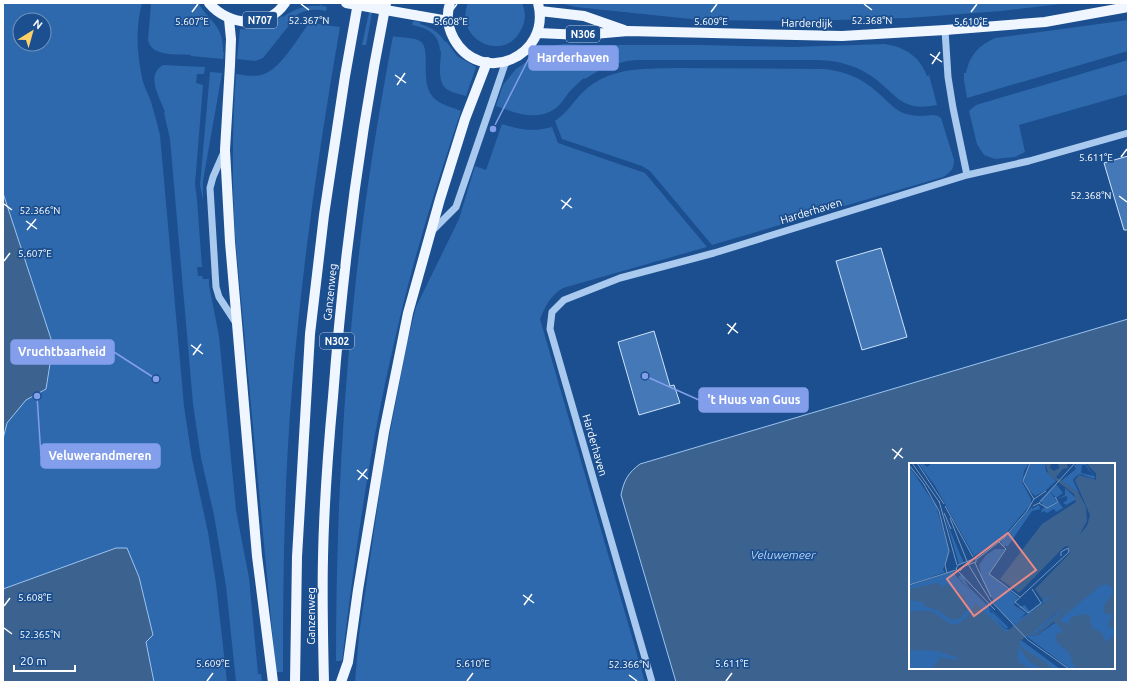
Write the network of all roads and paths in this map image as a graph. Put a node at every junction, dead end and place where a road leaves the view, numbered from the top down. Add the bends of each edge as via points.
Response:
1 (209, 3) edge
2 (285, 3) edge
3 (346, 3) edge
4 (358, 3) edge
5 (386, 3) edge
6 (450, 3) edge
7 (539, 7) edge
8 (1128, 7) edge
9 (229, 19) junction
10 (448, 21) junction
11 (945, 30) junction
12 (628, 31) junction
13 (538, 33) junction
14 (506, 61) junction
15 (486, 62) junction
16 (1128, 133) edge
17 (225, 150) junction
18 (967, 175) junction
19 (429, 234) junction
20 (236, 323) junction
21 (273, 682) edge
22 (295, 682) edge
23 (324, 682) edge
24 (341, 682) edge
25 (652, 682) edge

1 - 9 main road, N707
2 - 9 main road, N707 via 264,19 247,22
3 - 10 main road, bridge
4 - 22 main road, Ganzenweg / N302 via 324,215 310,334 297,557
5 - 23 main road, Ganzenweg / N302 via 351,215 337,336 323,558
6 - 10 main road, N306
7 - 12 main road, Harderdijk / N306 via 584,16
7 - 13 main road, N306
8 - 11 main road, Harderdijk / N306 via 1045,22
9 - 17 main road via 231,58
10 - 15 main road, N306 via 456,44 475,59
11 - 12 main road, Harderdijk / N306 via 842,36
11 - 18 street via 948,78
12 - 13 main road, Harderdijk / N306 via 582,35
13 - 14 main road, N306 via 523,53
14 - 15 main road, N306
14 - 19 street via 456,207
15 - 19 main road via 465,119
16 - 18 street, Harderhaven via 1029,161
17 - 20 main road
17 - 20 street via 210,188 216,287 219,297
18 - 25 street, Harderhaven via 714,253 620,278 564,300 552,312 550,329
19 - 24 main road via 408,313 394,382 348,662
20 - 21 main road via 257,556

